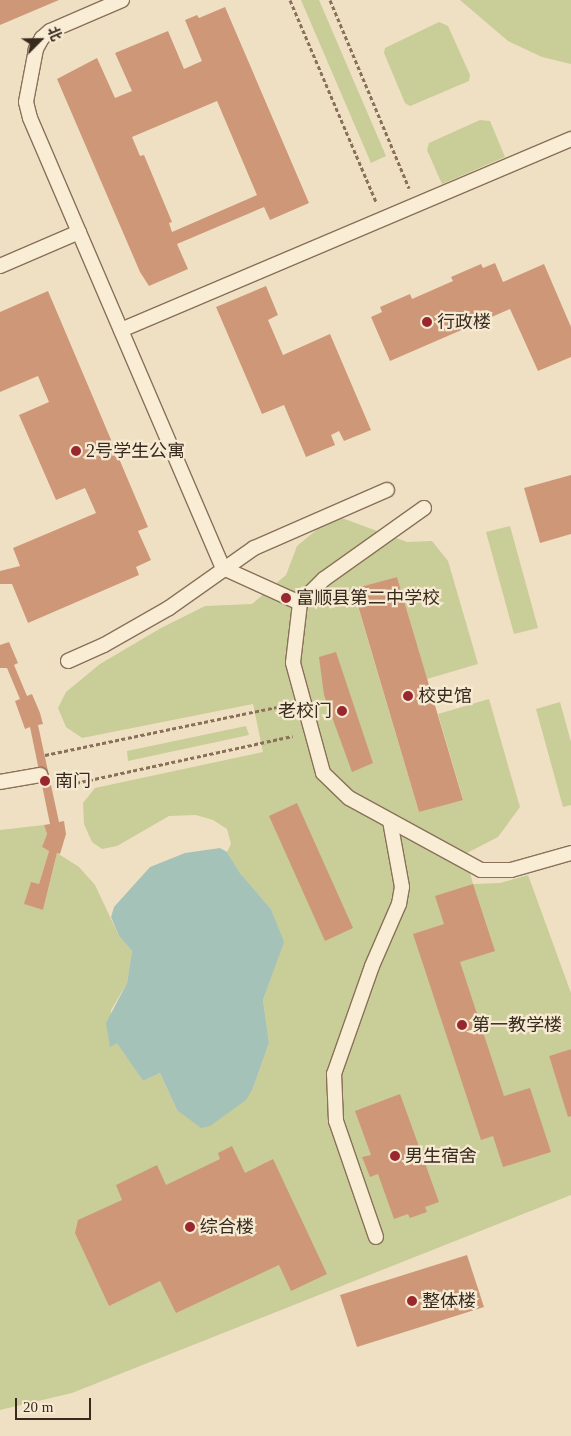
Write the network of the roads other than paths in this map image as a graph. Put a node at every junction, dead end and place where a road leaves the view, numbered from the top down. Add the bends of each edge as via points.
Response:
1 (122, 0) edge
2 (571, 138) edge
3 (79, 232) junction
4 (0, 266) edge
5 (121, 330) junction
6 (387, 490) dead end
7 (424, 508) dead end
8 (224, 568) junction
9 (300, 603) junction
10 (68, 661) dead end
11 (40, 775) road end
12 (0, 782) edge
13 (390, 821) junction
14 (571, 853) edge
15 (376, 1237) dead end

1 - 3 lane via 50,31 36,49 26,102
2 - 5 lane
3 - 4 lane
3 - 5 lane
5 - 8 lane
6 - 8 lane via 283,534
7 - 9 lane via 324,579
8 - 9 lane
8 - 10 lane via 137,627
9 - 13 lane via 292,651 323,773 344,795
11 - 12 lane
13 - 14 lane via 481,870 510,870
13 - 15 lane via 402,887 399,904 372,966 334,1074 336,1122

